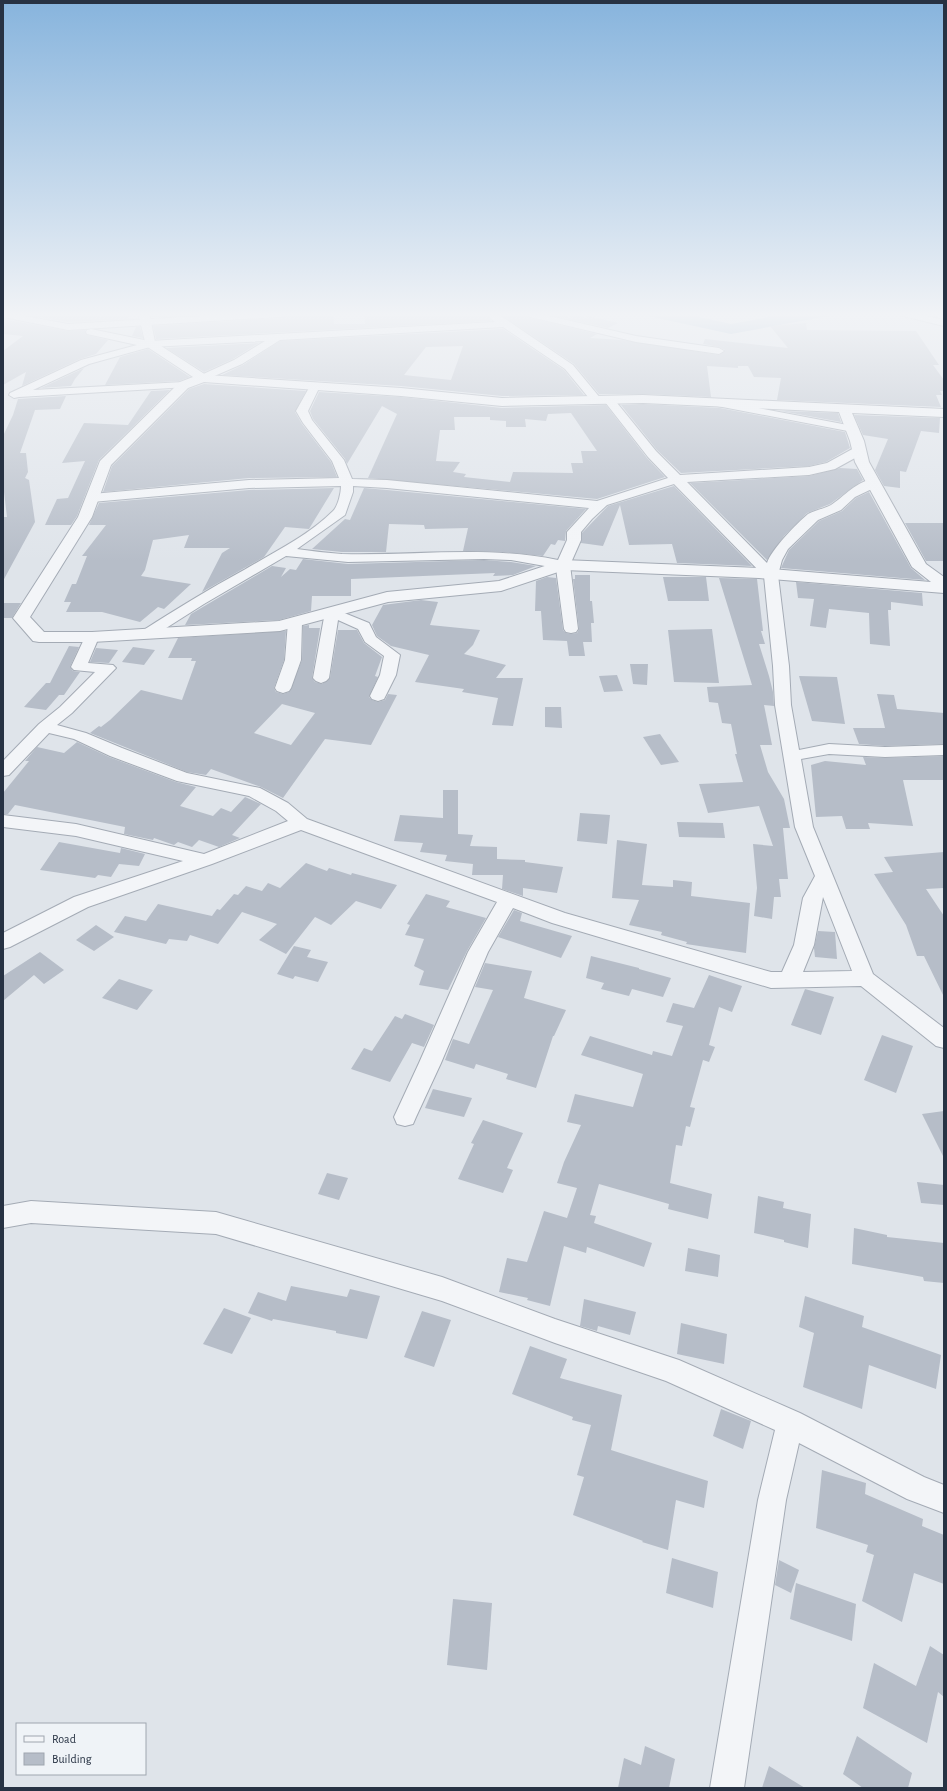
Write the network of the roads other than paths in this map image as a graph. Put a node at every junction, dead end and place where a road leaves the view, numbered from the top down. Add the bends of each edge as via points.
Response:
1 (173, 396) edge
2 (310, 396) edge
3 (437, 396) edge
4 (598, 396) edge
5 (603, 400) junction
6 (707, 402) junction
7 (844, 409) junction
8 (944, 413) edge
9 (853, 429) junction
10 (860, 450) junction
11 (677, 480) junction
12 (347, 483) junction
13 (874, 483) junction
14 (92, 498) junction
15 (599, 505) junction
16 (284, 552) junction
17 (563, 565) junction
18 (771, 574) junction
19 (944, 584) edge
20 (944, 588) edge
21 (332, 612) junction
22 (295, 622) junction
23 (571, 629) dead end
24 (147, 634) junction
25 (92, 637) junction
26 (321, 678) dead end
27 (283, 688) dead end
28 (378, 696) dead end
29 (45, 727) junction
30 (944, 750) edge
31 (792, 756) junction
32 (3, 771) edge
33 (3, 821) edge
34 (301, 823) junction
35 (205, 860) junction
36 (824, 876) junction
37 (509, 900) junction
38 (3, 942) edge
39 (864, 978) junction
40 (789, 980) junction
41 (944, 1040) edge
42 (405, 1117) dead end
43 (3, 1217) edge
44 (790, 1423) junction
45 (944, 1500) edge
46 (727, 1788) edge

1 - 14 street via 104,464
2 - 12 street via 302,411 338,460
3 - 5 street via 502,402
4 - 5 street
5 - 6 street
5 - 11 street
6 - 7 street
6 - 9 street
7 - 8 street
7 - 9 street
9 - 10 street
10 - 11 street via 830,466 809,471
10 - 13 street via 862,462
11 - 15 street
11 - 18 street
12 - 14 street via 249,484
12 - 15 street via 447,489
12 - 16 street via 347,492 340,512
13 - 18 street via 813,517 783,547 775,560
13 - 19 street via 920,567
14 - 25 street via 85,517 21,618 39,637
15 - 17 street via 574,532 574,540
16 - 17 street via 347,558 417,555 502,556 539,559
16 - 24 street
17 - 18 street
17 - 21 street via 501,586 387,597
17 - 23 street
18 - 20 street
18 - 31 street via 783,705
21 - 22 street
21 - 26 street
21 - 28 street via 364,626 370,639 392,655 388,674
22 - 24 street via 280,626
22 - 27 street via 293,660
24 - 25 street
25 - 29 street via 79,667 108,668
29 - 32 street
29 - 34 street via 80,736 183,777 254,792 282,807
30 - 31 street via 885,752 829,749
31 - 36 street via 804,827
33 - 35 street via 76,830
34 - 35 street
34 - 37 street
35 - 38 street via 81,902
36 - 39 street
36 - 40 street via 813,898 804,945
37 - 40 street via 559,918 771,980
37 - 42 street via 467,972 438,1046
39 - 40 street
39 - 41 street
43 - 44 street via 31,1212 216,1224 442,1289 670,1370
44 - 45 street via 917,1489
44 - 46 street via 772,1500

